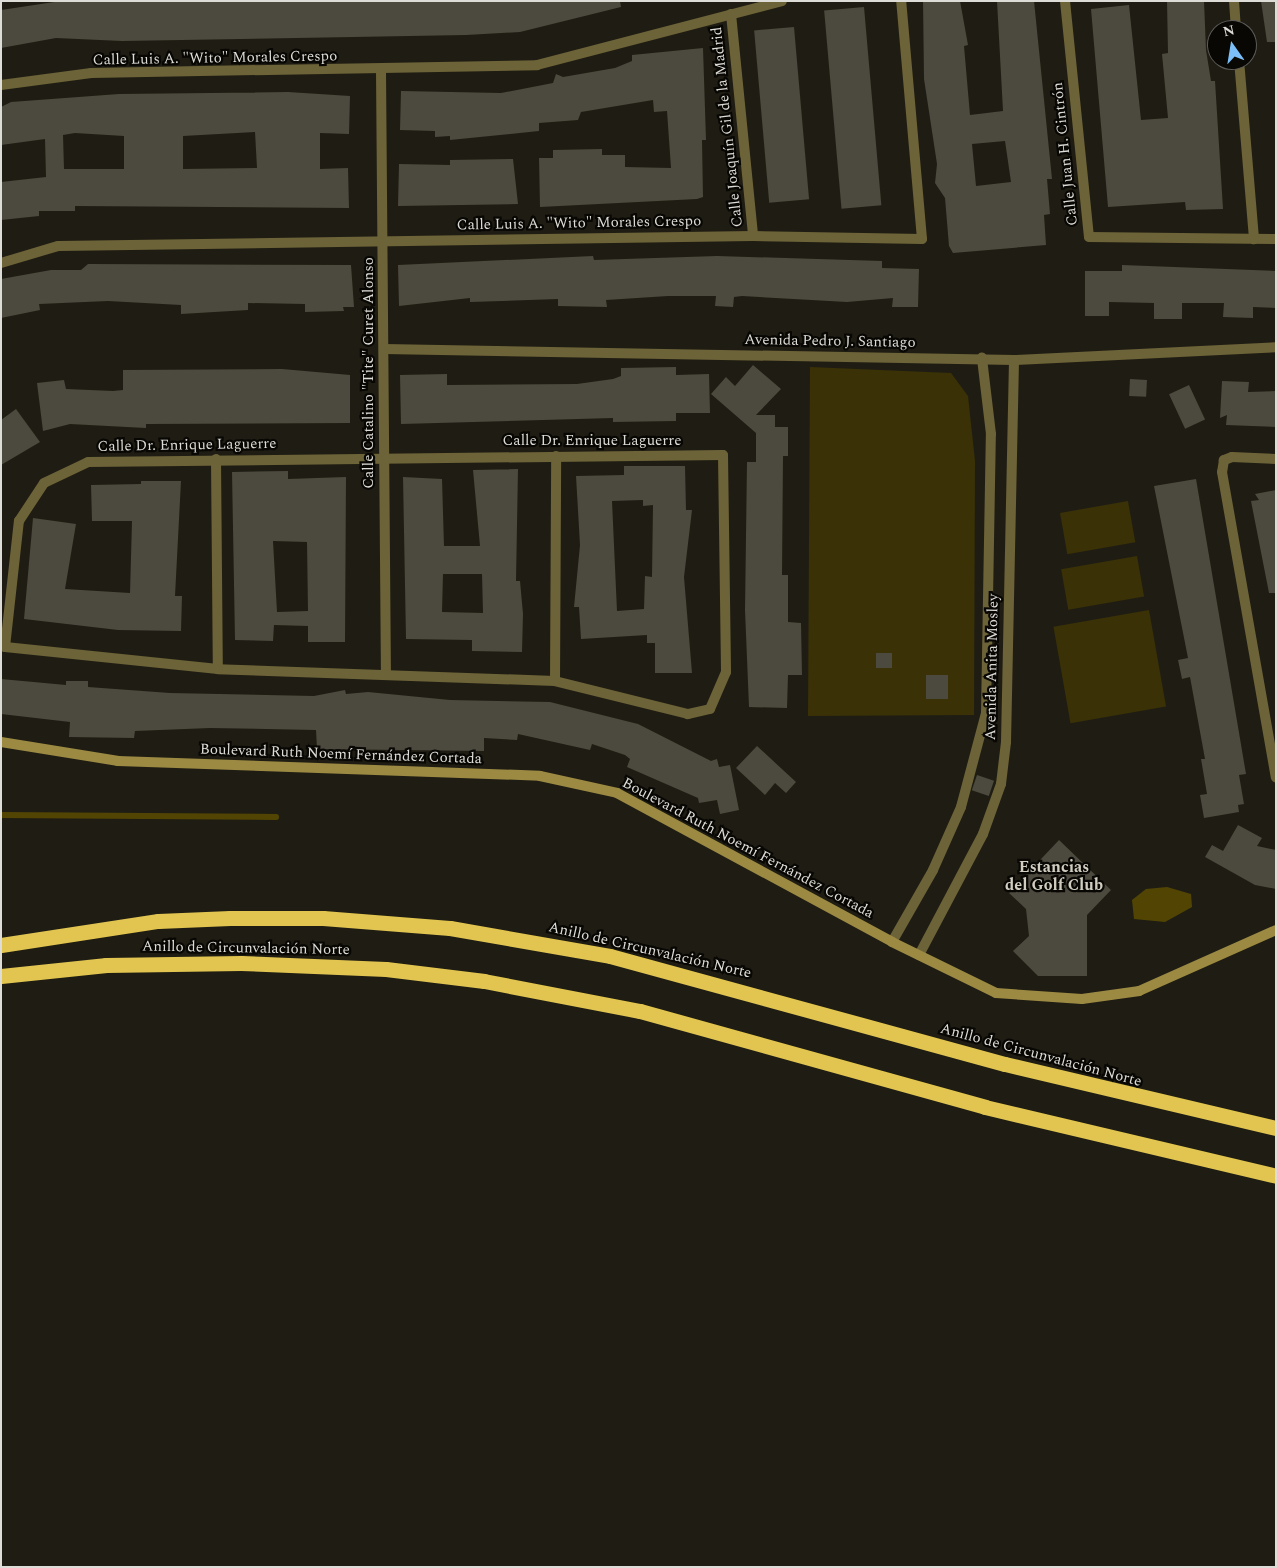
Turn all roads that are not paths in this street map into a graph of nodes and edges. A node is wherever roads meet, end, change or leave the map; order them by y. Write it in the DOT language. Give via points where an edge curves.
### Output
graph roads {
  1 [pos="782,1"];
  2 [pos="900,1"];
  3 [pos="1066,1"];
  4 [pos="1234,1"];
  5 [pos="731,14"];
  6 [pos="1235,20"];
  7 [pos="1240,70"];
  8 [pos="381,71"];
  9 [pos="1,85"];
  10 [pos="753,236"];
  11 [pos="1254,239"];
  12 [pos="1276,239"];
  13 [pos="383,240"];
  14 [pos="1,263"];
  15 [pos="1276,347"];
  16 [pos="384,349"];
  17 [pos="982,358"];
  18 [pos="1014,360"];
  19 [pos="556,456"];
  20 [pos="385,458"];
  21 [pos="216,459"];
  22 [pos="1276,459"];
  23 [pos="218,669"];
  24 [pos="386,675"];
  25 [pos="555,681"];
  26 [pos="1,742"];
  27 [pos="1276,777"];
  28 [pos="1276,930"];
  29 [pos="892,942"];
  30 [pos="1,945"];
  31 [pos="919,955"];
  32 [pos="1,976"];
  33 [pos="1276,1128"];
  34 [pos="1276,1176"];
  1 -- 5 [label="street, Calle Luis A. \"Wito\" Morales Crespo"];
  2 -- 10 [label="street, Calle Luis A. \"Wito\" Morales Crespo" via="922,239"];
  3 -- 11 [label="street, Calle Juan H. Cintrón" via="1088,237"];
  4 -- 6 [label="street"];
  5 -- 8 [label="street, Calle Luis A. \"Wito\" Morales Crespo" via="537,65"];
  5 -- 10 [label="street, Calle Joaquín Gil de la Madrid"];
  7 -- 11 [label="street"];
  8 -- 9 [label="street, Calle Luis A. \"Wito\" Morales Crespo" via="91,73"];
  8 -- 13 [label="street, Calle Catalino \"Tite\" Curet Alonso"];
  10 -- 13 [label="street, Calle Luis A. \"Wito\" Morales Crespo"];
  11 -- 12 [label="street, Calle Juan H. Cintrón"];
  13 -- 14 [label="street, Calle Luis A. \"Wito\" Morales Crespo" via="58,246"];
  13 -- 16 [label="street, Calle Catalino \"Tite\" Curet Alonso"];
  15 -- 18 [label="street, Avenida Pedro J. Santiago"];
  16 -- 17 [label="street, Avenida Pedro J. Santiago"];
  16 -- 20 [label="street, Calle Catalino \"Tite\" Curet Alonso"];
  17 -- 18 [label="street, Avenida Pedro J. Santiago"];
  17 -- 29 [label="street, Avenida Anita Mosley" via="991,434 986,713 961,807 933,870"];
  18 -- 31 [label="street, Avenida Anita Mosley" via="1006,742 1001,784 983,834"];
  19 -- 20 [label="street, Calle Dr. Enrique Laguerre"];
  19 -- 25 [label="street"];
  19 -- 25 [label="street, Calle Dr. Enrique Laguerre" via="723,455 726,672 710,709 688,714"];
  20 -- 21 [label="street, Calle Dr. Enrique Laguerre"];
  20 -- 24 [label="street, Calle Catalino \"Tite\" Curet Alonso"];
  21 -- 23 [label="street"];
  21 -- 23 [label="street, Calle Dr. Enrique Laguerre" via="88,462 44,483 19,522 5,647"];
  22 -- 27 [label="street" via="1232,457 1224,460 1222,472"];
  23 -- 24 [label="street, Calle Dr. Enrique Laguerre"];
  24 -- 25 [label="street, Calle Dr. Enrique Laguerre"];
  26 -- 29 [label="street, Boulevard Ruth Noemí Fernández Cortada" via="118,762 540,776 617,793"];
  28 -- 31 [label="street, Boulevard Ruth Noemí Fernández Cortada" via="1139,991 1082,1000 996,993"];
  29 -- 31 [label="street, Boulevard Ruth Noemí Fernández Cortada"];
  30 -- 33 [label="highway, Anillo de Circunvalación Norte" via="158,921 230,918 323,918 450,928 610,956 1092,1087"];
  32 -- 34 [label="highway, Anillo de Circunvalación Norte" via="106,965 241,963 386,969 494,982 640,1012 984,1107"];
}
